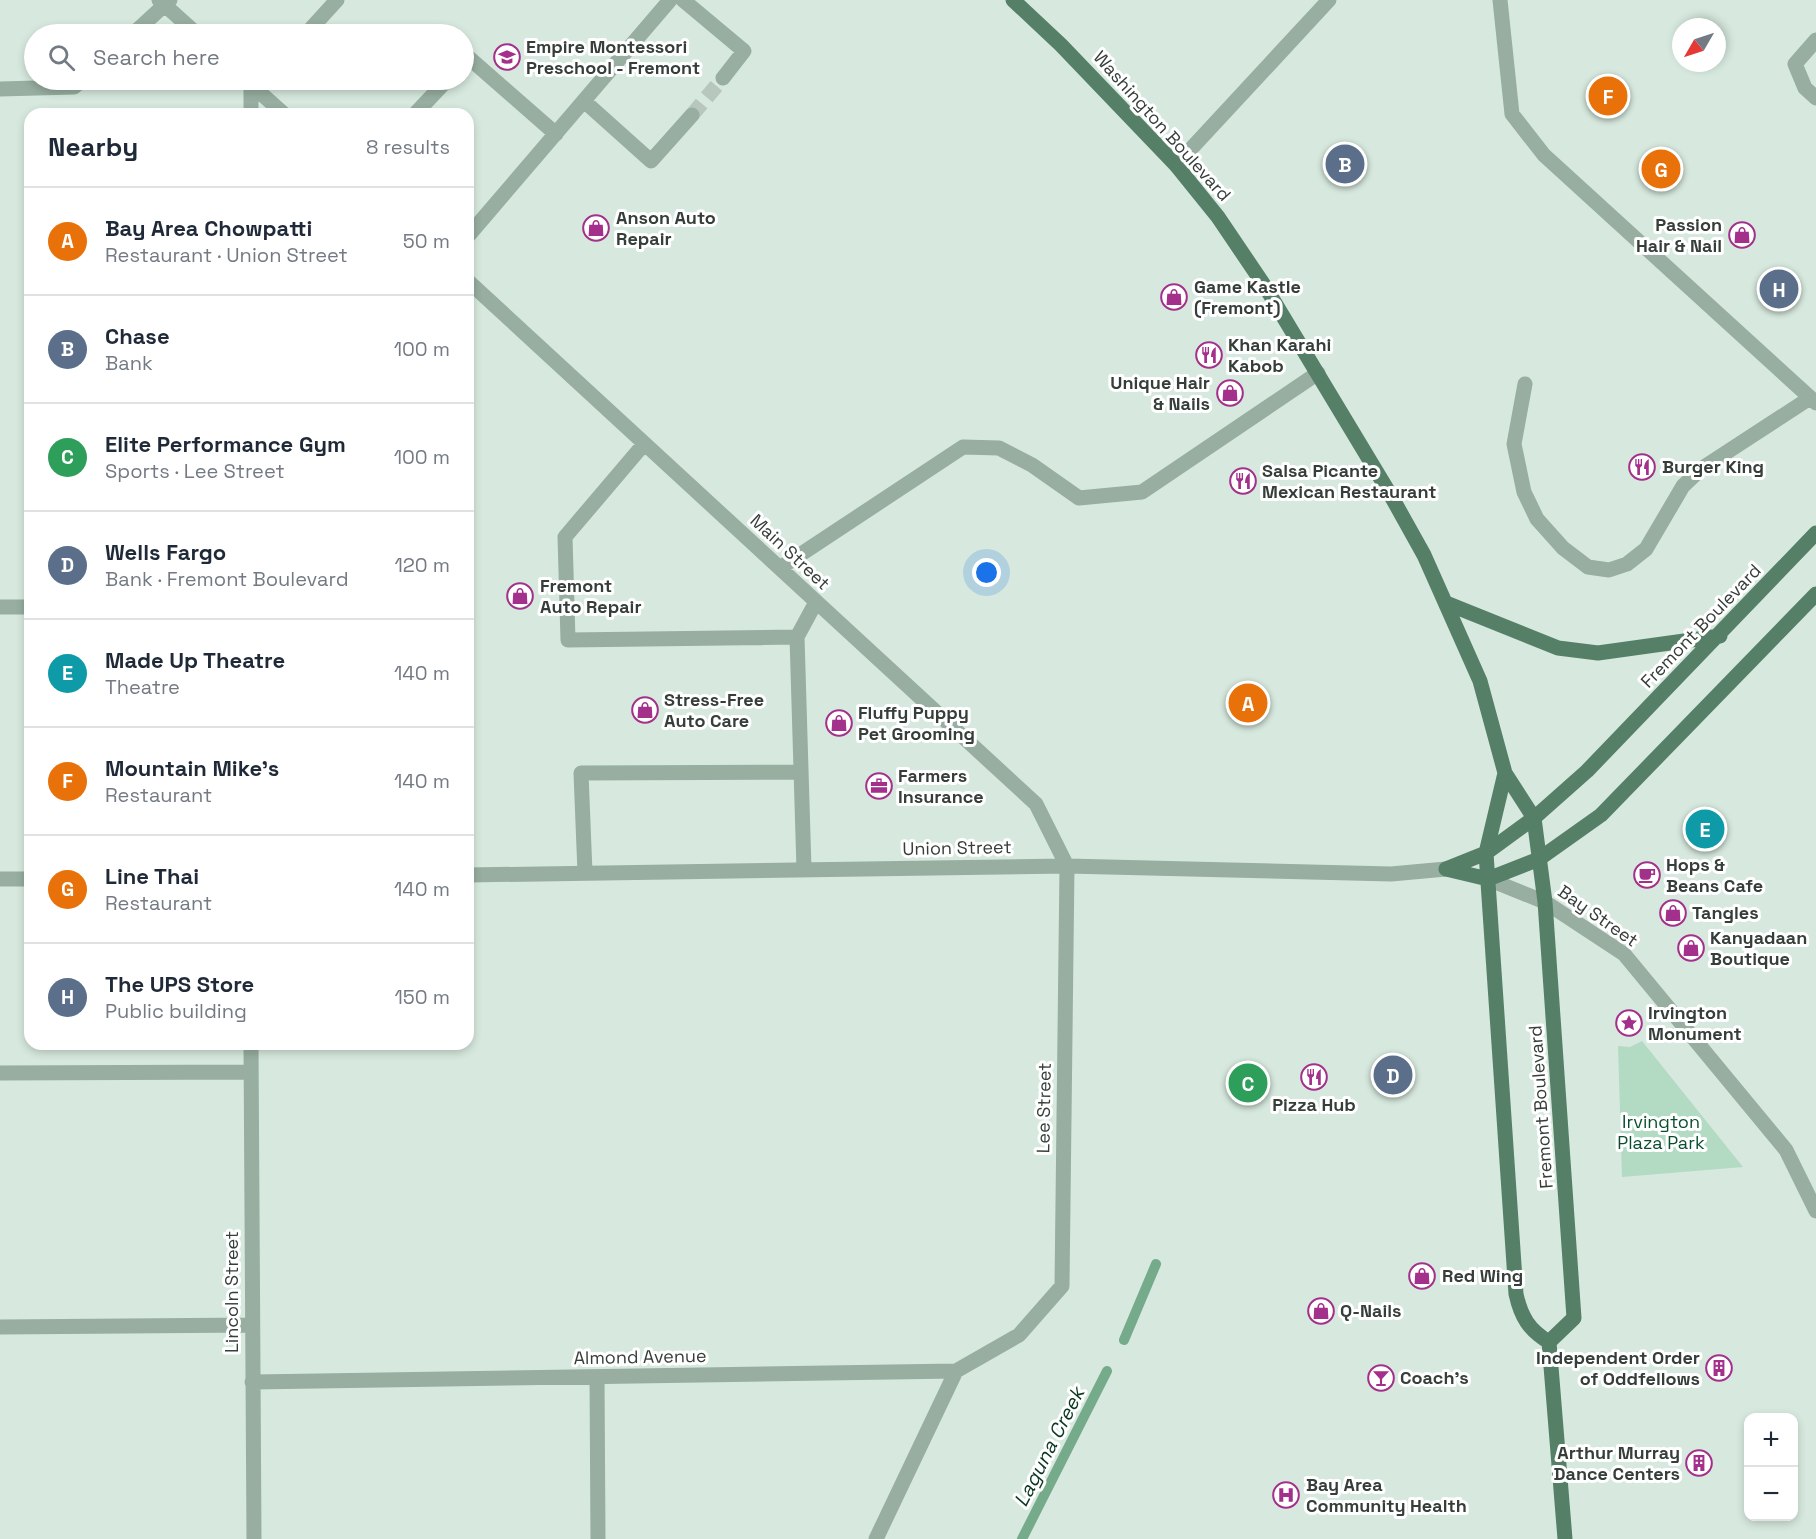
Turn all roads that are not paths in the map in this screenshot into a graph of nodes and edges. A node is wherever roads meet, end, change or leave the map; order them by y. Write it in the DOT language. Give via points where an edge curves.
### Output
graph roads {
  1 [pos="337,0"];
  2 [pos="670,0"];
  3 [pos="683,0"];
  4 [pos="1013,0"];
  5 [pos="1329,0"];
  6 [pos="1500,0"];
  7 [pos="165,2"];
  8 [pos="142,24"];
  9 [pos="187,24"];
  10 [pos="315,24"];
  11 [pos="1816,40"];
  12 [pos="474,62"];
  13 [pos="723,78"];
  14 [pos="0,88"];
  15 [pos="24,88"];
  16 [pos="254,90"];
  17 [pos="262,90"];
  18 [pos="438,90"];
  19 [pos="1816,98"];
  20 [pos="584,101"];
  21 [pos="252,108"];
  22 [pos="278,108"];
  23 [pos="421,108"];
  24 [pos="692,115"];
  25 [pos="556,134"];
  26 [pos="1176,165"];
  27 [pos="474,229"];
  28 [pos="474,287"];
  29 [pos="1318,373"];
  30 [pos="1525,384"];
  31 [pos="1813,401"];
  32 [pos="644,444"];
  33 [pos="1816,533"];
  34 [pos="780,568"];
  35 [pos="1816,594"];
  36 [pos="816,602"];
  37 [pos="1446,603"];
  38 [pos="0,607"];
  39 [pos="24,607"];
  40 [pos="1720,636"];
  41 [pos="797,637"];
  42 [pos="800,772"];
  43 [pos="1505,773"];
  44 [pos="1534,818"];
  45 [pos="1486,853"];
  46 [pos="1539,859"];
  47 [pos="1067,866"];
  48 [pos="804,869"];
  49 [pos="1446,869"];
  50 [pos="585,873"];
  51 [pos="474,875"];
  52 [pos="0,879"];
  53 [pos="24,879"];
  54 [pos="1488,879"];
  55 [pos="1545,902"];
  56 [pos="251,1050"];
  57 [pos="251,1072"];
  58 [pos="0,1073"];
  59 [pos="1816,1211"];
  60 [pos="252,1325"];
  61 [pos="0,1328"];
  62 [pos="1019,1335"];
  63 [pos="1549,1342"];
  64 [pos="956,1371"];
  65 [pos="597,1377"];
  66 [pos="252,1383"];
  67 [pos="254,1539"];
  68 [pos="598,1539"];
  69 [pos="876,1539"];
  70 [pos="1565,1539"];
  1 -- 10 [label="street"];
  2 -- 20 [label="street"];
  3 -- 13 [label="street" via="744,51"];
  4 -- 26 [label="main road, Washington Boulevard"];
  5 -- 26 [label="street"];
  6 -- 31 [label="street" via="1512,114 1544,155"];
  7 -- 8 [label="street"];
  7 -- 9 [label="street"];
  11 -- 19 [label="street" via="1795,64 1805,88"];
  12 -- 25 [label="street"];
  14 -- 15 [label="street"];
  16 -- 21 [label="street"];
  17 -- 22 [label="street"];
  18 -- 23 [label="street"];
  20 -- 24 [label="street" via="651,161"];
  20 -- 25 [label="street"];
  25 -- 27 [label="street"];
  26 -- 29 [label="main road, Washington Boulevard" via="1218,217"];
  28 -- 32 [label="street, Main Street"];
  29 -- 34 [label="street" via="1142,492 1079,498 1032,465 999,448 963,447"];
  29 -- 37 [label="main road, Washington Boulevard" via="1396,504"];
  30 -- 31 [label="street" via="1514,444 1524,492 1537,519 1563,548 1588,567 1609,570 1627,564 1646,549 1683,486 1701,469"];
  32 -- 34 [label="street, Main Street"];
  32 -- 41 [label="street" via="565,537 568,640"];
  33 -- 40 [label="main road, Fremont Boulevard"];
  34 -- 36 [label="street, Main Street"];
  35 -- 46 [label="main road" via="1601,815"];
  36 -- 41 [label="street"];
  36 -- 47 [label="street, Main Street" via="1036,804"];
  37 -- 40 [label="main road" via="1558,648 1598,653"];
  37 -- 43 [label="main road, Washington Boulevard" via="1480,681"];
  38 -- 39 [label="street"];
  40 -- 44 [label="main road, Fremont Boulevard" via="1587,771"];
  41 -- 42 [label="street"];
  42 -- 48 [label="street"];
  42 -- 50 [label="street" via="581,773"];
  43 -- 44 [label="main road, Fremont Boulevard"];
  43 -- 45 [label="main road, Fremont Boulevard"];
  44 -- 45 [label="main road, Fremont Boulevard"];
  44 -- 46 [label="main road, Fremont Boulevard"];
  45 -- 49 [label="main road, Fremont Boulevard"];
  45 -- 54 [label="main road, Fremont Boulevard"];
  46 -- 54 [label="main road"];
  46 -- 55 [label="main road, Fremont Boulevard"];
  47 -- 48 [label="street, Union Street"];
  47 -- 49 [label="street, Union Street" via="1390,874"];
  47 -- 62 [label="street, Lee Street" via="1062,1286"];
  48 -- 50 [label="street, Union Street"];
  49 -- 54 [label="main road"];
  50 -- 51 [label="street, Union Street"];
  52 -- 53 [label="street"];
  54 -- 55 [label="street, Bay Street"];
  54 -- 63 [label="main road, Fremont Boulevard" via="1516,1294 1521,1315 1534,1333"];
  55 -- 59 [label="street, Bay Street" via="1624,954 1786,1150"];
  55 -- 63 [label="main road, Fremont Boulevard" via="1574,1318"];
  56 -- 57 [label="street, Lincoln Street"];
  57 -- 58 [label="street"];
  57 -- 60 [label="street, Lincoln Street"];
  60 -- 61 [label="street"];
  60 -- 66 [label="street, Lincoln Street"];
  62 -- 64 [label="street, Almond Avenue"];
  63 -- 70 [label="main road"];
  64 -- 65 [label="street, Almond Avenue"];
  64 -- 69 [label="street"];
  65 -- 66 [label="street, Almond Avenue"];
  65 -- 68 [label="street"];
  66 -- 67 [label="street, Lincoln Street"];
}
